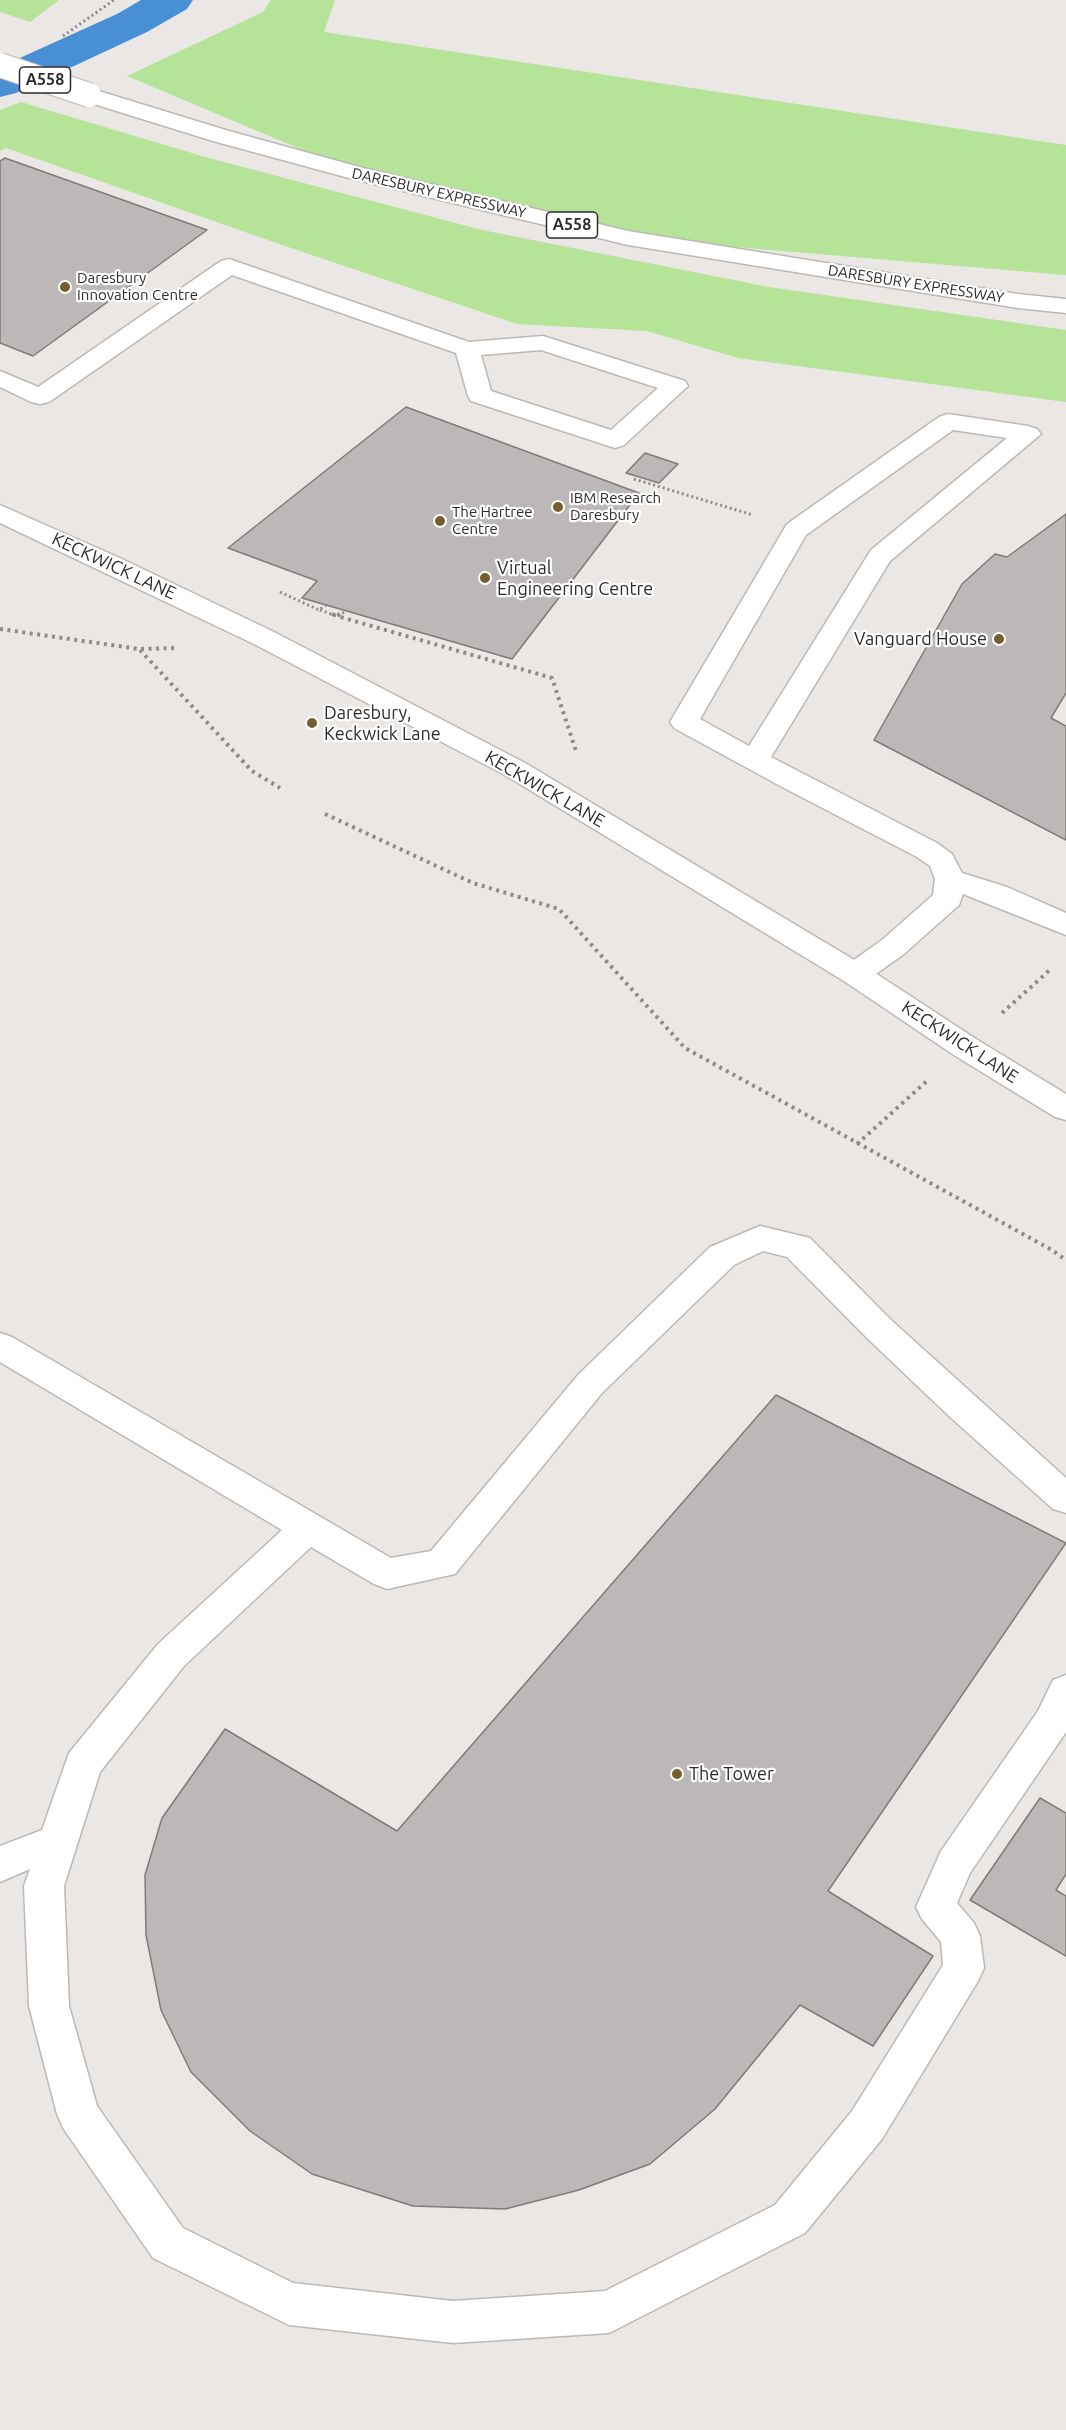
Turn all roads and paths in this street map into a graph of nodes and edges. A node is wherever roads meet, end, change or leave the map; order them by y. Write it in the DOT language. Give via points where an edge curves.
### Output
graph roads {
  1 [pos="0,64"];
  2 [pos="1066,306"];
  3 [pos="467,349"];
  4 [pos="0,378"];
  5 [pos="673,492"];
  6 [pos="740,510"];
  7 [pos="0,513"];
  8 [pos="319,610"];
  9 [pos="346,610"];
  10 [pos="337,616"];
  11 [pos="0,629"];
  12 [pos="185,648"];
  13 [pos="139,649"];
  14 [pos="578,754"];
  15 [pos="755,760"];
  16 [pos="280,788"];
  17 [pos="326,814"];
  18 [pos="950,879"];
  19 [pos="1066,925"];
  20 [pos="1058,963"];
  21 [pos="855,974"];
  22 [pos="1001,1014"];
  23 [pos="927,1081"];
  24 [pos="1066,1109"];
  25 [pos="857,1144"];
  26 [pos="1066,1260"];
  27 [pos="0,1346"];
  28 [pos="1066,1498"];
  29 [pos="308,1527"];
  30 [pos="1066,1691"];
  31 [pos="58,1843"];
  32 [pos="0,1865"];
  1 -- 2 [label="main road, DARESBURY EXPRESSWAY / A558, bridge" via="221,136 357,174 628,238"];
  3 -- 3 [label="main road" via="543,343 676,386 615,440 480,396"];
  3 -- 4 [label="main road" via="229,266 40,397"];
  5 -- 6 [label="path"];
  7 -- 21 [label="main road, KECKWICK LANE" via="124,570 515,769"];
  8 -- 10 [label="path"];
  9 -- 10 [label="path"];
  10 -- 14 [label="path" via="552,678"];
  11 -- 13 [label="path"];
  12 -- 13 [label="path"];
  13 -- 16 [label="path" via="252,771"];
  15 -- 15 [label="main road" via="684,722 796,530 948,422 1028,434 880,555"];
  15 -- 18 [label="main road" via="927,850 942,861"];
  17 -- 25 [label="path" via="473,883 559,909 685,1048"];
  18 -- 19 [label="main road" via="996,894"];
  18 -- 21 [label="main road" via="948,898"];
  20 -- 22 [label="path"];
  21 -- 24 [label="main road, KECKWICK LANE"];
  23 -- 25 [label="path"];
  25 -- 26 [label="path"];
  27 -- 29 [label="main road"];
  28 -- 29 [label="main road" via="920,1368 798,1247 760,1238 722,1256 590,1384 442,1564 387,1574"];
  29 -- 31 [label="main road" via="171,1655 83,1765"];
  30 -- 31 [label="main road" via="1053,1720 955,1863 936,1907 960,1936 964,1968 867,2126 790,2219 609,2312 453,2322 289,2304 168,2243 78,2114 49,2006 44,1886"];
  31 -- 32 [label="main road" via="23,1853"];
}
